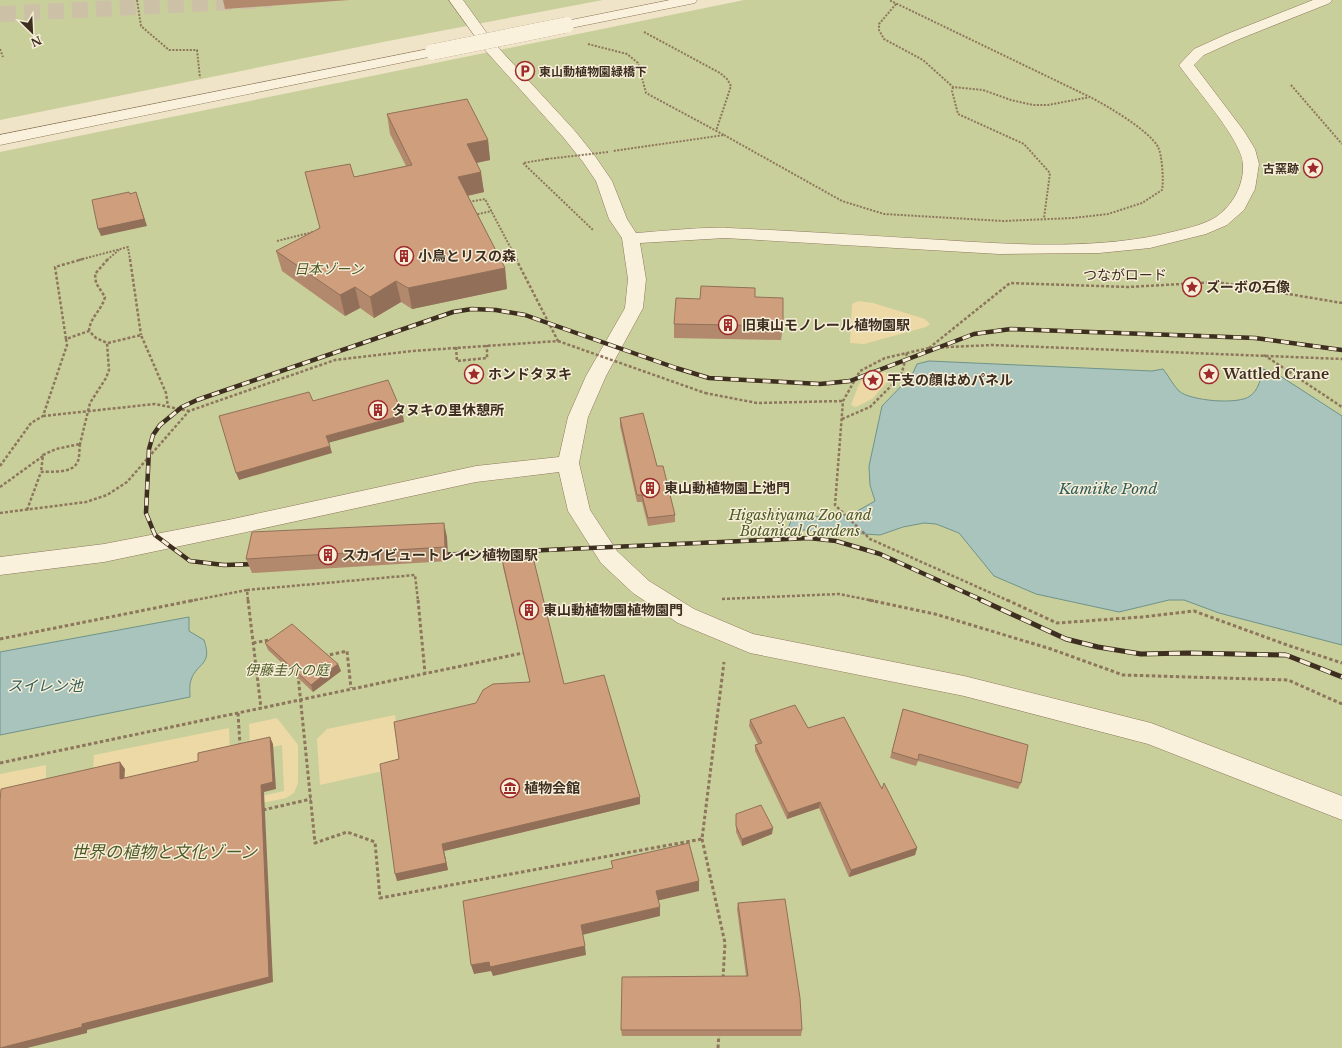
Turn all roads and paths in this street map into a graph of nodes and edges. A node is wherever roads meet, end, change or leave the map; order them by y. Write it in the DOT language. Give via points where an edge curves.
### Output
graph roads {
  1 [pos="137,0"];
  2 [pos="456,0"];
  3 [pos="690,0"];
  4 [pos="889,0"];
  5 [pos="1325,0"];
  6 [pos="896,4"];
  7 [pos="643,32"];
  8 [pos="581,43"];
  9 [pos="0,49"];
  10 [pos="3,57"];
  11 [pos="200,78"];
  12 [pos="1291,85"];
  13 [pos="953,87"];
  14 [pos="1090,97"];
  15 [pos="716,131"];
  16 [pos="724,136"];
  17 [pos="0,140"];
  18 [pos="1342,144"];
  19 [pos="462,203"];
  20 [pos="492,211"];
  21 [pos="468,216"];
  22 [pos="1044,218"];
  23 [pos="315,232"];
  24 [pos="595,232"];
  25 [pos="631,238"];
  26 [pos="277,241"];
  27 [pos="120,249"];
  28 [pos="1342,303"];
  29 [pos="89,331"];
  30 [pos="142,335"];
  31 [pos="66,339"];
  32 [pos="558,341"];
  33 [pos="107,343"];
  34 [pos="486,345"];
  35 [pos="456,347"];
  36 [pos="929,348"];
  37 [pos="907,353"];
  38 [pos="1264,355"];
  39 [pos="1342,358"];
  40 [pos="843,401"];
  41 [pos="168,407"];
  42 [pos="1342,407"];
  43 [pos="189,411"];
  44 [pos="88,412"];
  45 [pos="43,416"];
  46 [pos="842,419"];
  47 [pos="80,444"];
  48 [pos="43,455"];
  49 [pos="568,462"];
  50 [pos="0,466"];
  51 [pos="40,472"];
  52 [pos="0,487"];
  53 [pos="27,510"];
  54 [pos="0,514"];
  55 [pos="0,566"];
  56 [pos="247,590"];
  57 [pos="722,599"];
  58 [pos="727,634"];
  59 [pos="280,637"];
  60 [pos="0,639"];
  61 [pos="253,643"];
  62 [pos="523,653"];
  63 [pos="318,657"];
  64 [pos="290,663"];
  65 [pos="1342,663"];
  66 [pos="256,670"];
  67 [pos="297,670"];
  68 [pos="425,673"];
  69 [pos="351,688"];
  70 [pos="301,699"];
  71 [pos="1342,704"];
  72 [pos="261,708"];
  73 [pos="238,712"];
  74 [pos="240,752"];
  75 [pos="0,763"];
  76 [pos="311,799"];
  77 [pos="1342,808"];
  78 [pos="261,810"];
  79 [pos="702,839"];
  80 [pos="723,981"];
  81 [pos="720,1026"];
  82 [pos="718,1048"];
  1 -- 11 [label="path" via="141,26 169,50 197,50"];
  2 -- 25 [label="street" via="490,46 589,159 604,182 618,219"];
  3 -- 17 [label="street, bridge"];
  4 -- 6 [label="path"];
  5 -- 25 [label="street" via="1199,52 1186,65 1236,131 1251,164 1247,189 1238,206 1221,221 1200,230 1150,243 1099,248 928,246 725,233"];
  6 -- 13 [label="path" via="879,24 884,39 923,60"];
  6 -- 14 [label="path"];
  7 -- 15 [label="path" via="727,79 731,86"];
  8 -- 15 [label="path" via="627,54 638,62 646,93"];
  9 -- 10 [label="path"];
  12 -- 18 [label="path"];
  13 -- 14 [label="path" via="983,90 1033,106"];
  13 -- 22 [label="path" via="958,114 1024,144 1050,173"];
  14 -- 22 [label="path" via="1119,113 1158,147 1164,182 1162,190 1142,203 1108,214"];
  15 -- 16 [label="path"];
  16 -- 22 [label="path" via="842,201 884,214 1003,220"];
  16 -- 24 [label="path, bridge" via="522,163"];
  19 -- 20 [label="path" via="485,199"];
  20 -- 21 [label="path"];
  20 -- 32 [label="path"];
  23 -- 26 [label="path"];
  25 -- 49 [label="street" via="637,279 634,308 596,376 578,417"];
  27 -- 29 [label="path" via="94,277 105,300 90,320"];
  27 -- 30 [label="path" via="128,247"];
  27 -- 31 [label="path" via="55,267"];
  28 -- 36 [label="path, つながロード" via="1217,282 1128,287 1010,283"];
  29 -- 31 [label="path"];
  29 -- 33 [label="path"];
  30 -- 33 [label="path"];
  30 -- 41 [label="path" via="166,393"];
  31 -- 45 [label="path" via="67,345"];
  32 -- 34 [label="path"];
  32 -- 40 [label="path, bridge" via="705,393 757,403"];
  33 -- 44 [label="path" via="109,370 90,402"];
  34 -- 35 [label="path"];
  34 -- 35 [label="path" via="487,358 469,360 457,360"];
  35 -- 43 [label="path" via="335,360"];
  36 -- 37 [label="path"];
  36 -- 38 [label="path" via="992,345"];
  37 -- 40 [label="path" via="885,358 860,371"];
  37 -- 46 [label="path" via="901,376 870,407"];
  38 -- 39 [label="path"];
  38 -- 42 [label="path"];
  40 -- 46 [label="path"];
  41 -- 43 [label="path"];
  41 -- 44 [label="path" via="155,404"];
  43 -- 53 [label="path" via="127,482 107,495 86,502"];
  44 -- 45 [label="path"];
  44 -- 47 [label="path"];
  45 -- 50 [label="path" via="31,423"];
  46 -- 65 [label="path" via="835,505 870,539 1056,623 1105,621 1194,610"];
  47 -- 48 [label="path" via="56,449"];
  47 -- 51 [label="path" via="77,464 72,468"];
  48 -- 51 [label="path"];
  48 -- 52 [label="path"];
  49 -- 55 [label="street" via="476,474 104,553"];
  49 -- 58 [label="street" via="579,511 609,556 641,587 686,616"];
  51 -- 53 [label="path"];
  53 -- 54 [label="path"];
  56 -- 60 [label="path"];
  56 -- 61 [label="path"];
  56 -- 68 [label="path" via="415,575"];
  57 -- 71 [label="path" via="839,594 935,614 1123,675 1288,680"];
  58 -- 77 [label="street" via="750,643 964,686 1151,734"];
  58 -- 79 [label="path"];
  59 -- 61 [label="path"];
  61 -- 66 [label="path"];
  62 -- 68 [label="path"];
  63 -- 69 [label="path" via="347,651"];
  64 -- 66 [label="path"];
  66 -- 72 [label="path"];
  67 -- 70 [label="path"];
  68 -- 69 [label="path"];
  69 -- 70 [label="path"];
  70 -- 72 [label="path"];
  70 -- 76 [label="path"];
  72 -- 73 [label="path"];
  73 -- 74 [label="path"];
  73 -- 75 [label="path"];
  76 -- 78 [label="path"];
  76 -- 79 [label="path" via="315,843 347,832 375,842 380,898"];
  79 -- 80 [label="path" via="725,943"];
  81 -- 82 [label="path"];
}
